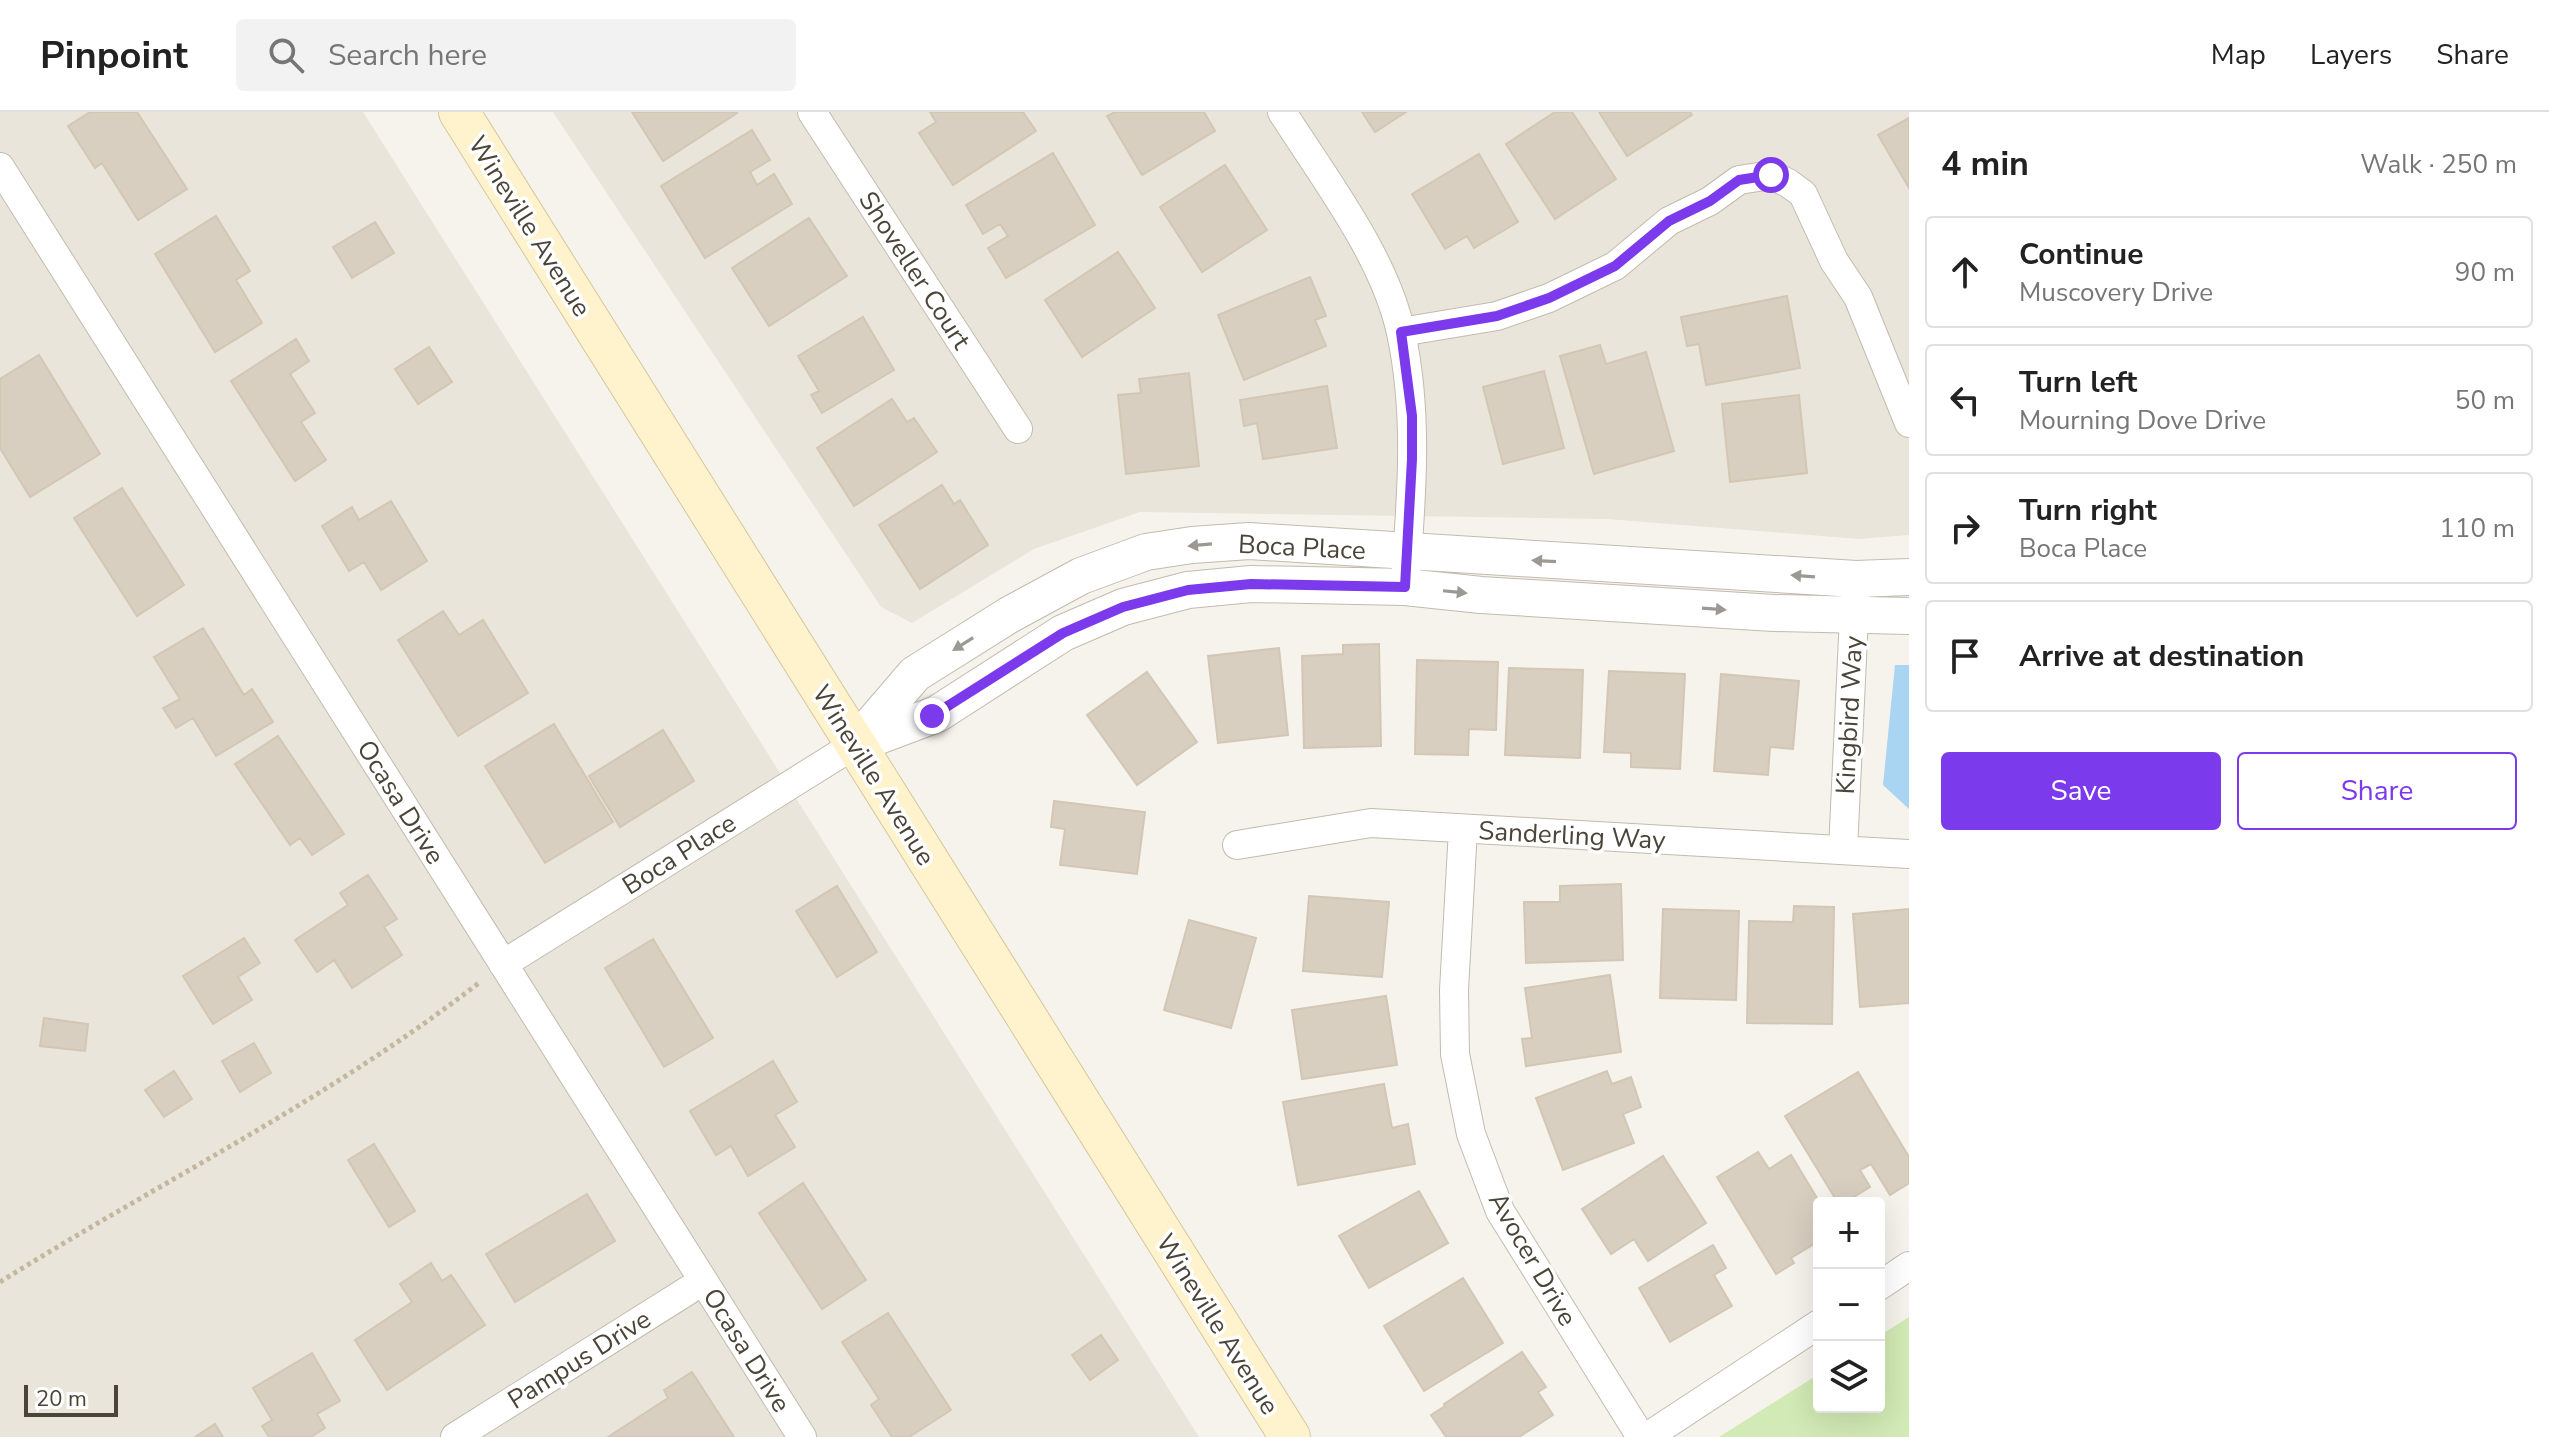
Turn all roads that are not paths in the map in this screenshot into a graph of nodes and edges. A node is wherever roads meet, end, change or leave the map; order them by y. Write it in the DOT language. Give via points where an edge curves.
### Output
graph roads {
  1 [pos="459,112"];
  2 [pos="812,112"];
  3 [pos="1282,112"];
  4 [pos="0,167"];
  5 [pos="1401,332"];
  6 [pos="1909,423"];
  7 [pos="1018,429"];
  8 [pos="1406,570"];
  9 [pos="1909,577"];
  10 [pos="1856,579"];
  11 [pos="1854,616"];
  12 [pos="1909,616"];
  13 [pos="854,745"];
  14 [pos="1463,829"];
  15 [pos="1237,845"];
  16 [pos="1843,850"];
  17 [pos="1909,854"];
  18 [pos="503,964"];
  19 [pos="1909,1266"];
  20 [pos="703,1281"];
  21 [pos="1885,1282"];
  22 [pos="1813,1328"];
  23 [pos="455,1437"];
  24 [pos="802,1437"];
  25 [pos="1290,1437"];
  26 [pos="1644,1437"];
  1 -- 13 [label="main road, Wineville Avenue"];
  2 -- 7 [label="street, Shoveller Court"];
  3 -- 5 [label="street" via="1367,247"];
  4 -- 18 [label="street, Ocasa Drive"];
  5 -- 6 [label="street" via="1497,316 1549,298 1615,266 1669,221 1739,180 1771,175 1803,194 1834,261 1858,297"];
  5 -- 8 [label="street" via="1412,416"];
  10 -- 8 [label="street, Boca Place, one-way"];
  8 -- 11 [label="street, Boca Place, one-way" via="1481,595"];
  8 -- 13 [label="street, Boca Place" via="1188,590 1123,607 1063,633 937,714"];
  9 -- 10 [label="street, Boca Place"];
  10 -- 11 [label="street, Kingbird Way"];
  11 -- 12 [label="street, Boca Place"];
  11 -- 16 [label="street, Kingbird Way"];
  13 -- 18 [label="street, Boca Place"];
  13 -- 25 [label="main road, Wineville Avenue"];
  14 -- 15 [label="street, Sanderling Way" via="1371,823"];
  14 -- 16 [label="street, Sanderling Way"];
  14 -- 26 [label="street, Avocer Drive" via="1455,1054 1471,1134 1500,1211"];
  16 -- 17 [label="street, Sanderling Way"];
  18 -- 20 [label="street, Ocasa Drive"];
  19 -- 21 [label="street"];
  20 -- 23 [label="street, Pampus Drive"];
  20 -- 24 [label="street, Ocasa Drive"];
  22 -- 26 [label="street"];
}
